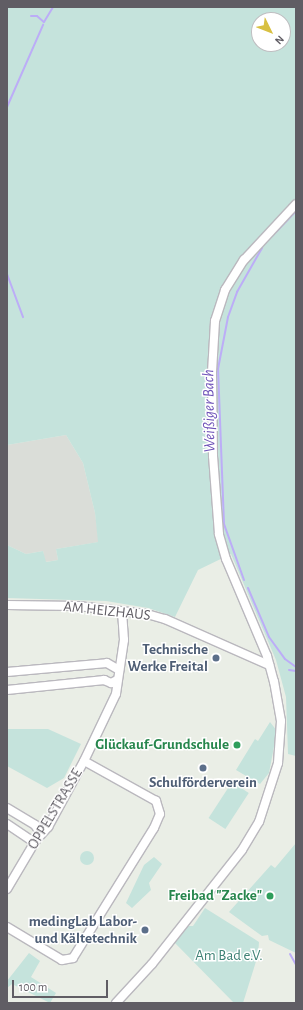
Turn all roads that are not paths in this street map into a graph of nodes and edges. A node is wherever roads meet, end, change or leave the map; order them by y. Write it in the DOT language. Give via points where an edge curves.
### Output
graph roads {
  1 [pos="296,204"];
  2 [pos="7,605"];
  3 [pos="122,612"];
  4 [pos="269,664"];
  5 [pos="119,670"];
  6 [pos="7,672"];
  7 [pos="117,680"];
  8 [pos="7,690"];
  9 [pos="84,760"];
  10 [pos="7,808"];
  11 [pos="7,824"];
  12 [pos="38,837"];
  13 [pos="7,889"];
  14 [pos="7,927"];
  15 [pos="116,1003"];
  1 -- 4 [label="street" via="244,260 225,290 215,321 212,372 213,456 219,534"];
  2 -- 3 [label="street, AM HEIZHAUS" via="78,606"];
  3 -- 4 [label="street, AM HEIZHAUS" via="159,617"];
  3 -- 5 [label="street, OPPELSTRASSE" via="124,640"];
  4 -- 15 [label="street" via="278,701 281,731 278,763 260,822 232,864 152,964"];
  5 -- 6 [label="street" via="107,663"];
  5 -- 7 [label="street, OPPELSTRASSE"];
  7 -- 8 [label="street" via="111,683 104,680"];
  7 -- 9 [label="street, OPPELSTRASSE" via="116,694"];
  9 -- 12 [label="street, OPPELSTRASSE" via="48,827"];
  9 -- 14 [label="street" via="156,801 160,814 154,828 73,958 62,960"];
  10 -- 12 [label="street" via="35,826"];
  11 -- 12 [label="street" via="32,841"];
  12 -- 13 [label="street, OPPELSTRASSE"];
}
